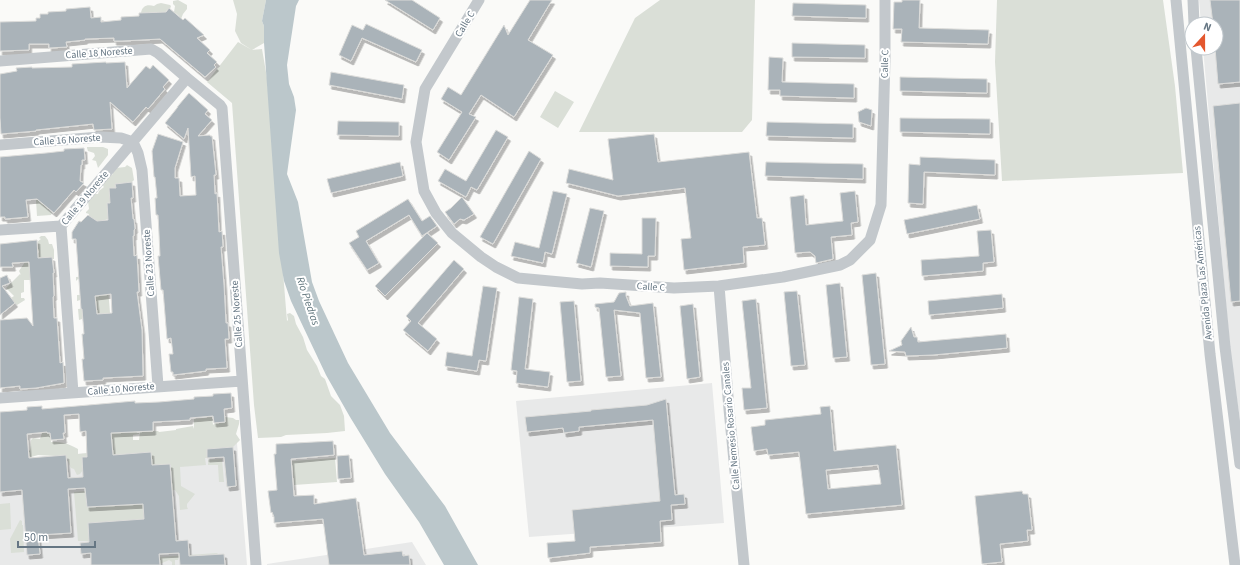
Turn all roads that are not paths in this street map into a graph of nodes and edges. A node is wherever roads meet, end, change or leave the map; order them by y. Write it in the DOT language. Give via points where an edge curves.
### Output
graph roads {
  1 [pos="479,0"];
  2 [pos="885,0"];
  3 [pos="1176,0"];
  4 [pos="1193,0"];
  5 [pos="1194,16"];
  6 [pos="1197,56"];
  7 [pos="0,61"];
  8 [pos="187,78"];
  9 [pos="133,142"];
  10 [pos="0,145"];
  11 [pos="61,226"];
  12 [pos="0,230"];
  13 [pos="720,286"];
  14 [pos="242,381"];
  15 [pos="158,386"];
  16 [pos="73,393"];
  17 [pos="0,398"];
  18 [pos="1240,464"];
  19 [pos="256,565"];
  20 [pos="744,565"];
  21 [pos="1235,565"];
  1 -- 13 [label="street, Calle C" via="425,89 416,142 424,190 436,213 452,233 481,257 518,278 674,288"];
  2 -- 13 [label="street, Calle C" via="880,205 870,240 850,260 840,265"];
  3 -- 21 [label="street, Avenida Plaza Las Américas" via="1210,354"];
  4 -- 5 [label="street"];
  6 -- 18 [label="street, Avenida Plaza Las Américas" via="1225,347"];
  7 -- 8 [label="street, Calle 18 Noreste" via="152,49"];
  8 -- 9 [label="street, Calle 19 Noreste"];
  8 -- 14 [label="street, Calle 25 Noreste" via="222,108"];
  9 -- 10 [label="street, Calle 16 Noreste" via="121,138 100,137"];
  9 -- 11 [label="street, Calle 19 Noreste"];
  9 -- 15 [label="street, Calle 23 Noreste" via="142,170"];
  11 -- 12 [label="street"];
  11 -- 16 [label="street, Calle 19 Noreste"];
  13 -- 20 [label="street, Calle Nemesio Rosario Canales"];
  14 -- 15 [label="street, Calle 10 Noreste"];
  14 -- 19 [label="street, Calle 25 Noreste"];
  15 -- 16 [label="street, Calle 10 Noreste"];
  16 -- 17 [label="street, Calle 10 Noreste"];
}
